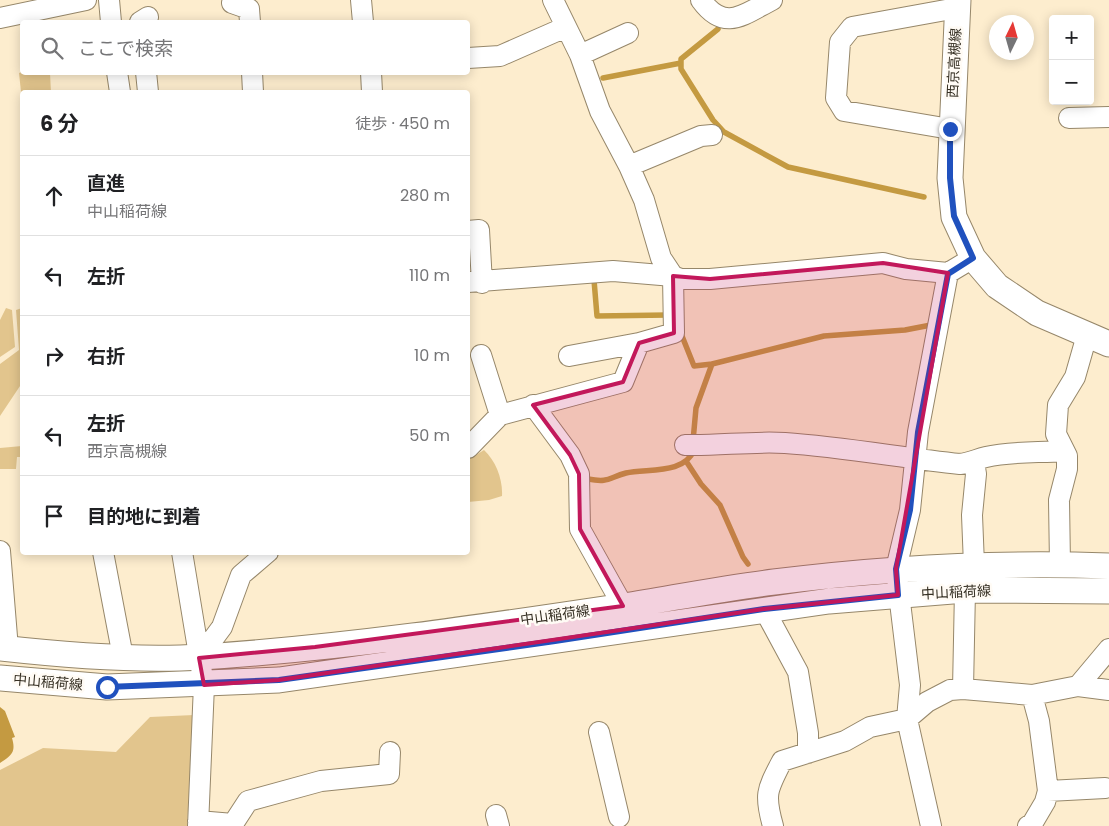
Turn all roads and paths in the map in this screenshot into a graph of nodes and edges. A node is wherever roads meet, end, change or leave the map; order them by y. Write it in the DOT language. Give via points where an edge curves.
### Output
graph roads {
  1 [pos="86,0"];
  2 [pos="109,0"];
  3 [pos="362,0"];
  4 [pos="553,0"];
  5 [pos="701,0"];
  6 [pos="772,0"];
  7 [pos="232,4"];
  8 [pos="957,4"];
  9 [pos="0,18"];
  10 [pos="111,20"];
  11 [pos="250,20"];
  12 [pos="363,20"];
  13 [pos="566,27"];
  14 [pos="628,33"];
  15 [pos="580,55"];
  16 [pos="470,58"];
  17 [pos="117,75"];
  18 [pos="146,75"];
  19 [pos="252,75"];
  20 [pos="371,75"];
  21 [pos="120,90"];
  22 [pos="148,90"];
  23 [pos="253,90"];
  24 [pos="372,90"];
  25 [pos="1109,117"];
  26 [pos="1069,118"];
  27 [pos="950,129"];
  28 [pos="712,135"];
  29 [pos="629,166"];
  30 [pos="470,231"];
  31 [pos="973,258"];
  32 [pos="948,274"];
  33 [pos="672,276"];
  34 [pos="475,283"];
  35 [pos="1098,340"];
  36 [pos="639,343"];
  37 [pos="481,356"];
  38 [pos="569,356"];
  39 [pos="533,406"];
  40 [pos="500,415"];
  41 [pos="686,445"];
  42 [pos="470,446"];
  43 [pos="1064,451"];
  44 [pos="916,458"];
  45 [pos="974,462"];
  46 [pos="0,551"];
  47 [pos="104,555"];
  48 [pos="182,555"];
  49 [pos="265,555"];
  50 [pos="1060,564"];
  51 [pos="974,565"];
  52 [pos="1109,566"];
  53 [pos="896,569"];
  54 [pos="965,590"];
  55 [pos="1109,591"];
  56 [pos="898,595"];
  57 [pos="623,606"];
  58 [pos="764,609"];
  59 [pos="1109,648"];
  60 [pos="4,649"];
  61 [pos="123,657"];
  62 [pos="199,658"];
  63 [pos="0,678"];
  64 [pos="204,685"];
  65 [pos="1078,686"];
  66 [pos="963,689"];
  67 [pos="1109,690"];
  68 [pos="1032,696"];
  69 [pos="907,719"];
  70 [pos="599,732"];
  71 [pos="390,752"];
  72 [pos="808,753"];
  73 [pos="1105,788"];
  74 [pos="1048,790"];
  75 [pos="619,817"];
  76 [pos="198,823"];
  77 [pos="234,825"];
  78 [pos="773,826"];
  79 [pos="931,826"];
  80 [pos="1028,826"];
  1 -- 9 [label="street"];
  2 -- 10 [label="street"];
  3 -- 12 [label="street"];
  4 -- 13 [label="street"];
  5 -- 6 [label="street" via="718,17 734,19"];
  7 -- 11 [label="street" via="249,9"];
  8 -- 27 [label="main road, 西京高槻線"];
  8 -- 27 [label="street" via="852,27 840,42 836,98 844,111"];
  13 -- 15 [label="street"];
  13 -- 16 [label="street" via="500,56"];
  14 -- 15 [label="street"];
  15 -- 29 [label="street" via="600,111"];
  17 -- 21 [label="street"];
  18 -- 22 [label="street"];
  19 -- 23 [label="street"];
  20 -- 24 [label="street"];
  25 -- 26 [label="street"];
  27 -- 31 [label="main road, 西京高槻線" via="954,216"];
  28 -- 29 [label="street" via="701,136"];
  29 -- 33 [label="street" via="644,200 661,258"];
  30 -- 34 [label="street" via="479,230"];
  31 -- 32 [label="street"];
  31 -- 35 [label="main road, 西京高槻線" via="997,286 1037,313"];
  32 -- 33 [label="street" via="883,263 710,279"];
  32 -- 44 [label="street"];
  33 -- 34 [label="street" via="613,271"];
  33 -- 36 [label="street" via="674,333"];
  35 -- 43 [label="street" via="1058,405 1056,434"];
  36 -- 38 [label="street"];
  36 -- 39 [label="street" via="623,382"];
  37 -- 40 [label="street"];
  39 -- 40 [label="street"];
  39 -- 57 [label="street" via="570,455 579,474 580,529"];
  40 -- 42 [label="street"];
  41 -- 44 [label="street" via="750,441 787,443"];
  43 -- 45 [label="street" via="1008,454"];
  43 -- 50 [label="street" via="1067,469 1059,500"];
  44 -- 45 [label="street" via="960,464"];
  44 -- 53 [label="street" via="910,510"];
  45 -- 51 [label="street"];
  46 -- 60 [label="street"];
  47 -- 61 [label="street"];
  48 -- 62 [label="street"];
  49 -- 62 [label="street" via="242,575 222,627"];
  50 -- 51 [label="main road, 中山稲荷線"];
  50 -- 52 [label="main road, 中山稲荷線"];
  51 -- 53 [label="main road, 中山稲荷線"];
  53 -- 56 [label="street"];
  53 -- 57 [label="main road, 中山稲荷線" via="773,582"];
  54 -- 55 [label="main road, 中山稲荷線"];
  54 -- 56 [label="main road, 中山稲荷線"];
  54 -- 66 [label="street"];
  56 -- 58 [label="main road, 中山稲荷線"];
  56 -- 69 [label="street" via="910,686"];
  57 -- 62 [label="main road, 中山稲荷線" via="325,646"];
  58 -- 64 [label="main road, 中山稲荷線" via="286,679"];
  58 -- 72 [label="street" via="798,672"];
  59 -- 65 [label="street"];
  60 -- 61 [label="main road, 中山稲荷線"];
  61 -- 62 [label="main road, 中山稲荷線"];
  62 -- 64 [label="street"];
  63 -- 64 [label="main road, 中山稲荷線" via="107,687"];
  64 -- 76 [label="street"];
  65 -- 67 [label="street"];
  65 -- 68 [label="street"];
  66 -- 68 [label="street"];
  66 -- 69 [label="street" via="950,690 927,702"];
  68 -- 74 [label="street"];
  69 -- 72 [label="street" via="870,727 845,741"];
  69 -- 79 [label="street"];
  70 -- 75 [label="street"];
  71 -- 77 [label="street" via="389,774 321,781 248,801"];
  72 -- 78 [label="street" via="782,761 771,783 766,803"];
  73 -- 74 [label="street"];
  74 -- 80 [label="street" via="1045,802"];
  76 -- 77 [label="street"];
}
